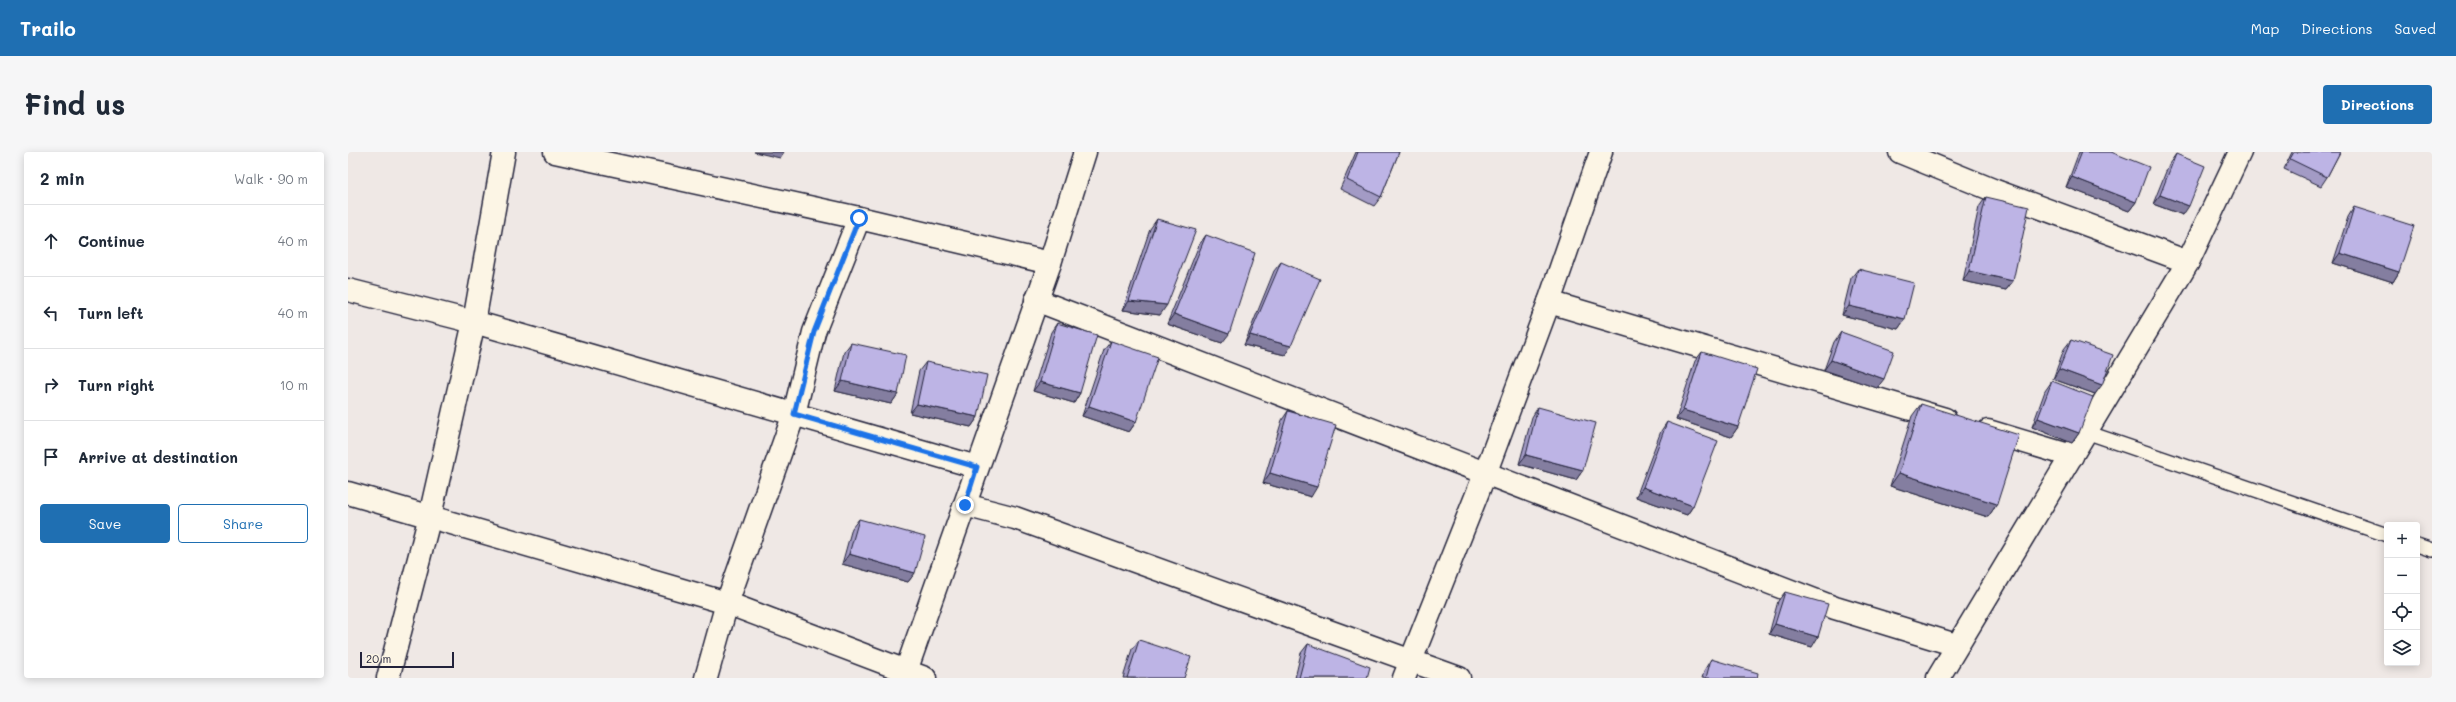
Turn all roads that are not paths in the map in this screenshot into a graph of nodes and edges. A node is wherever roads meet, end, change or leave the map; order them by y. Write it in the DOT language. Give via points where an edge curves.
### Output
graph roads {
  1 [pos="504,152"];
  2 [pos="555,152"];
  3 [pos="1085,152"];
  4 [pos="1601,152"];
  5 [pos="1900,152"];
  6 [pos="2240,152"];
  7 [pos="859,218"];
  8 [pos="2188,262"];
  9 [pos="1050,264"];
  10 [pos="348,290"];
  11 [pos="1036,300"];
  12 [pos="1549,302"];
  13 [pos="474,322"];
  14 [pos="794,414"];
  15 [pos="2086,432"];
  16 [pos="2072,456"];
  17 [pos="977,467"];
  18 [pos="1485,474"];
  19 [pos="348,493"];
  20 [pos="965,505"];
  21 [pos="430,516"];
  22 [pos="2384,534"];
  23 [pos="2420,546"];
  24 [pos="2432,550"];
  25 [pos="727,603"];
  26 [pos="1956,645"];
  27 [pos="1407,669"];
  28 [pos="912,676"];
  29 [pos="388,678"];
  30 [pos="706,678"];
  31 [pos="1459,678"];
  32 [pos="1938,678"];
  1 -- 13 [label="street"];
  2 -- 7 [label="street"];
  3 -- 9 [label="street"];
  4 -- 12 [label="street"];
  5 -- 8 [label="street" via="1993,190"];
  6 -- 8 [label="street"];
  7 -- 9 [label="street"];
  7 -- 14 [label="street" via="814,332"];
  8 -- 15 [label="street"];
  9 -- 11 [label="street"];
  10 -- 13 [label="street"];
  11 -- 17 [label="street"];
  11 -- 18 [label="street"];
  12 -- 16 [label="street"];
  12 -- 18 [label="street"];
  13 -- 14 [label="street"];
  13 -- 21 [label="street"];
  14 -- 17 [label="street"];
  14 -- 25 [label="street"];
  15 -- 16 [label="street"];
  15 -- 22 [label="lane"];
  16 -- 26 [label="street"];
  17 -- 20 [label="street"];
  18 -- 26 [label="street" via="1835,608"];
  18 -- 27 [label="street"];
  19 -- 21 [label="street"];
  20 -- 27 [label="street" via="1015,518"];
  20 -- 28 [label="street"];
  21 -- 25 [label="street"];
  21 -- 29 [label="street"];
  23 -- 24 [label="lane"];
  25 -- 28 [label="street"];
  25 -- 30 [label="street"];
  26 -- 32 [label="street"];
  27 -- 31 [label="street"];
}
